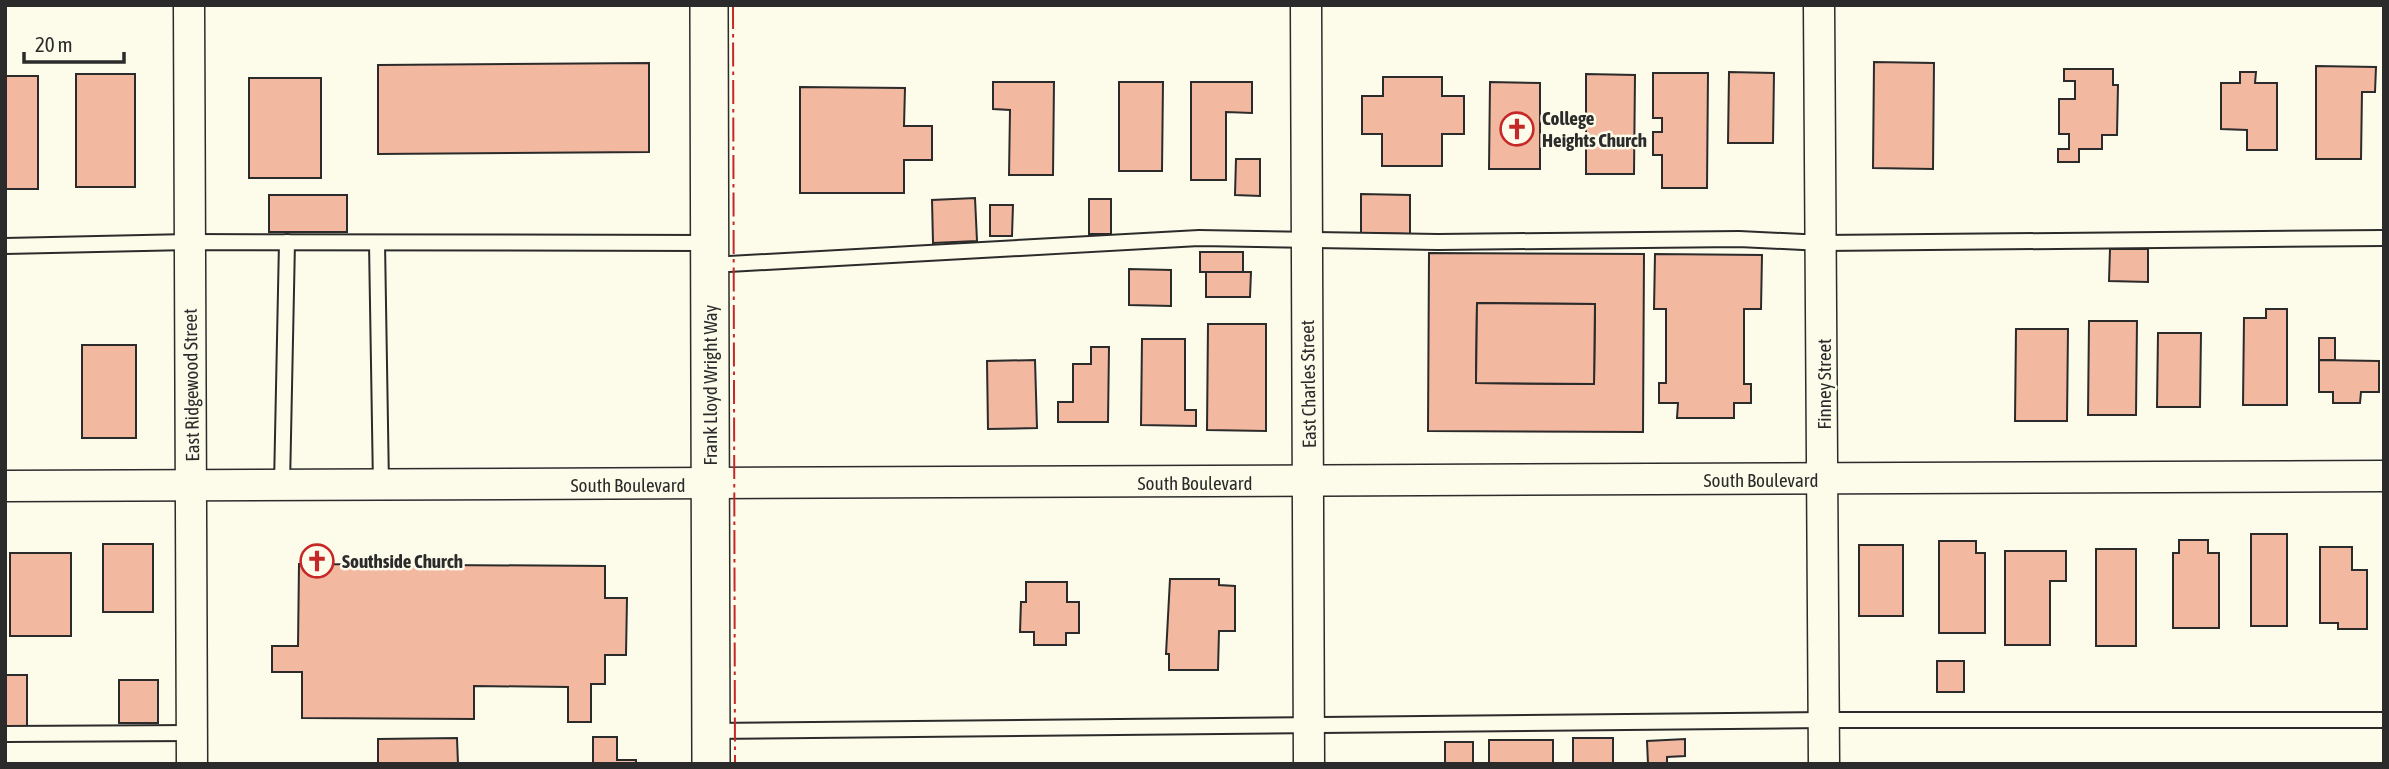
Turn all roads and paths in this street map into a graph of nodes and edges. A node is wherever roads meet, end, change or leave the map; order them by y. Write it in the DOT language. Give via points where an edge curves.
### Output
graph roads {
  1 [pos="190,5"];
  2 [pos="709,5"];
  3 [pos="1306,5"];
  4 [pos="1819,5"];
  5 [pos="2384,238"];
  6 [pos="1306,239"];
  7 [pos="189,242"];
  8 [pos="287,242"];
  9 [pos="377,243"];
  10 [pos="1823,243"];
  11 [pos="5,246"];
  12 [pos="709,254"];
  13 [pos="2384,476"];
  14 [pos="1824,479"];
  15 [pos="1310,483"];
  16 [pos="192,485"];
  17 [pos="282,485"];
  18 [pos="381,485"];
  19 [pos="710,485"];
  20 [pos="5,486"];
  21 [pos="1824,720"];
  22 [pos="2384,720"];
  23 [pos="1309,726"];
  24 [pos="192,733"];
  25 [pos="5,734"];
  26 [pos="711,747"];
  27 [pos="192,764"];
  28 [pos="1309,764"];
  29 [pos="1825,764"];
  1 -- 7 [label="street, East Ridgewood Street"];
  2 -- 12 [label="street, Frank Lloyd Wright Way"];
  3 -- 6 [label="street, East Charles Street"];
  4 -- 10 [label="street, Finney Street"];
  5 -- 10 [label="lane"];
  6 -- 10 [label="lane"];
  6 -- 12 [label="lane" via="1199,238"];
  6 -- 15 [label="street, East Charles Street"];
  7 -- 8 [label="lane"];
  7 -- 11 [label="lane"];
  7 -- 16 [label="street, East Ridgewood Street"];
  8 -- 9 [label="lane"];
  8 -- 17 [label="lane"];
  9 -- 12 [label="lane"];
  9 -- 18 [label="lane"];
  10 -- 14 [label="street, Finney Street"];
  12 -- 19 [label="street, Frank Lloyd Wright Way"];
  13 -- 14 [label="street, South Boulevard"];
  14 -- 15 [label="street, South Boulevard"];
  14 -- 21 [label="street, Finney Street"];
  15 -- 19 [label="street, South Boulevard"];
  15 -- 23 [label="street, East Charles Street"];
  16 -- 17 [label="street, South Boulevard"];
  16 -- 20 [label="street, South Boulevard"];
  16 -- 24 [label="street, East Ridgewood Street"];
  17 -- 18 [label="street, South Boulevard"];
  18 -- 19 [label="street, South Boulevard"];
  19 -- 26 [label="street, Frank Lloyd Wright Way"];
  21 -- 22 [label="lane"];
  21 -- 23 [label="lane"];
  21 -- 29 [label="street, Finney Street"];
  23 -- 26 [label="lane"];
  23 -- 28 [label="street, East Charles Street"];
  24 -- 25 [label="lane"];
  24 -- 27 [label="street, East Ridgewood Street"];
}
